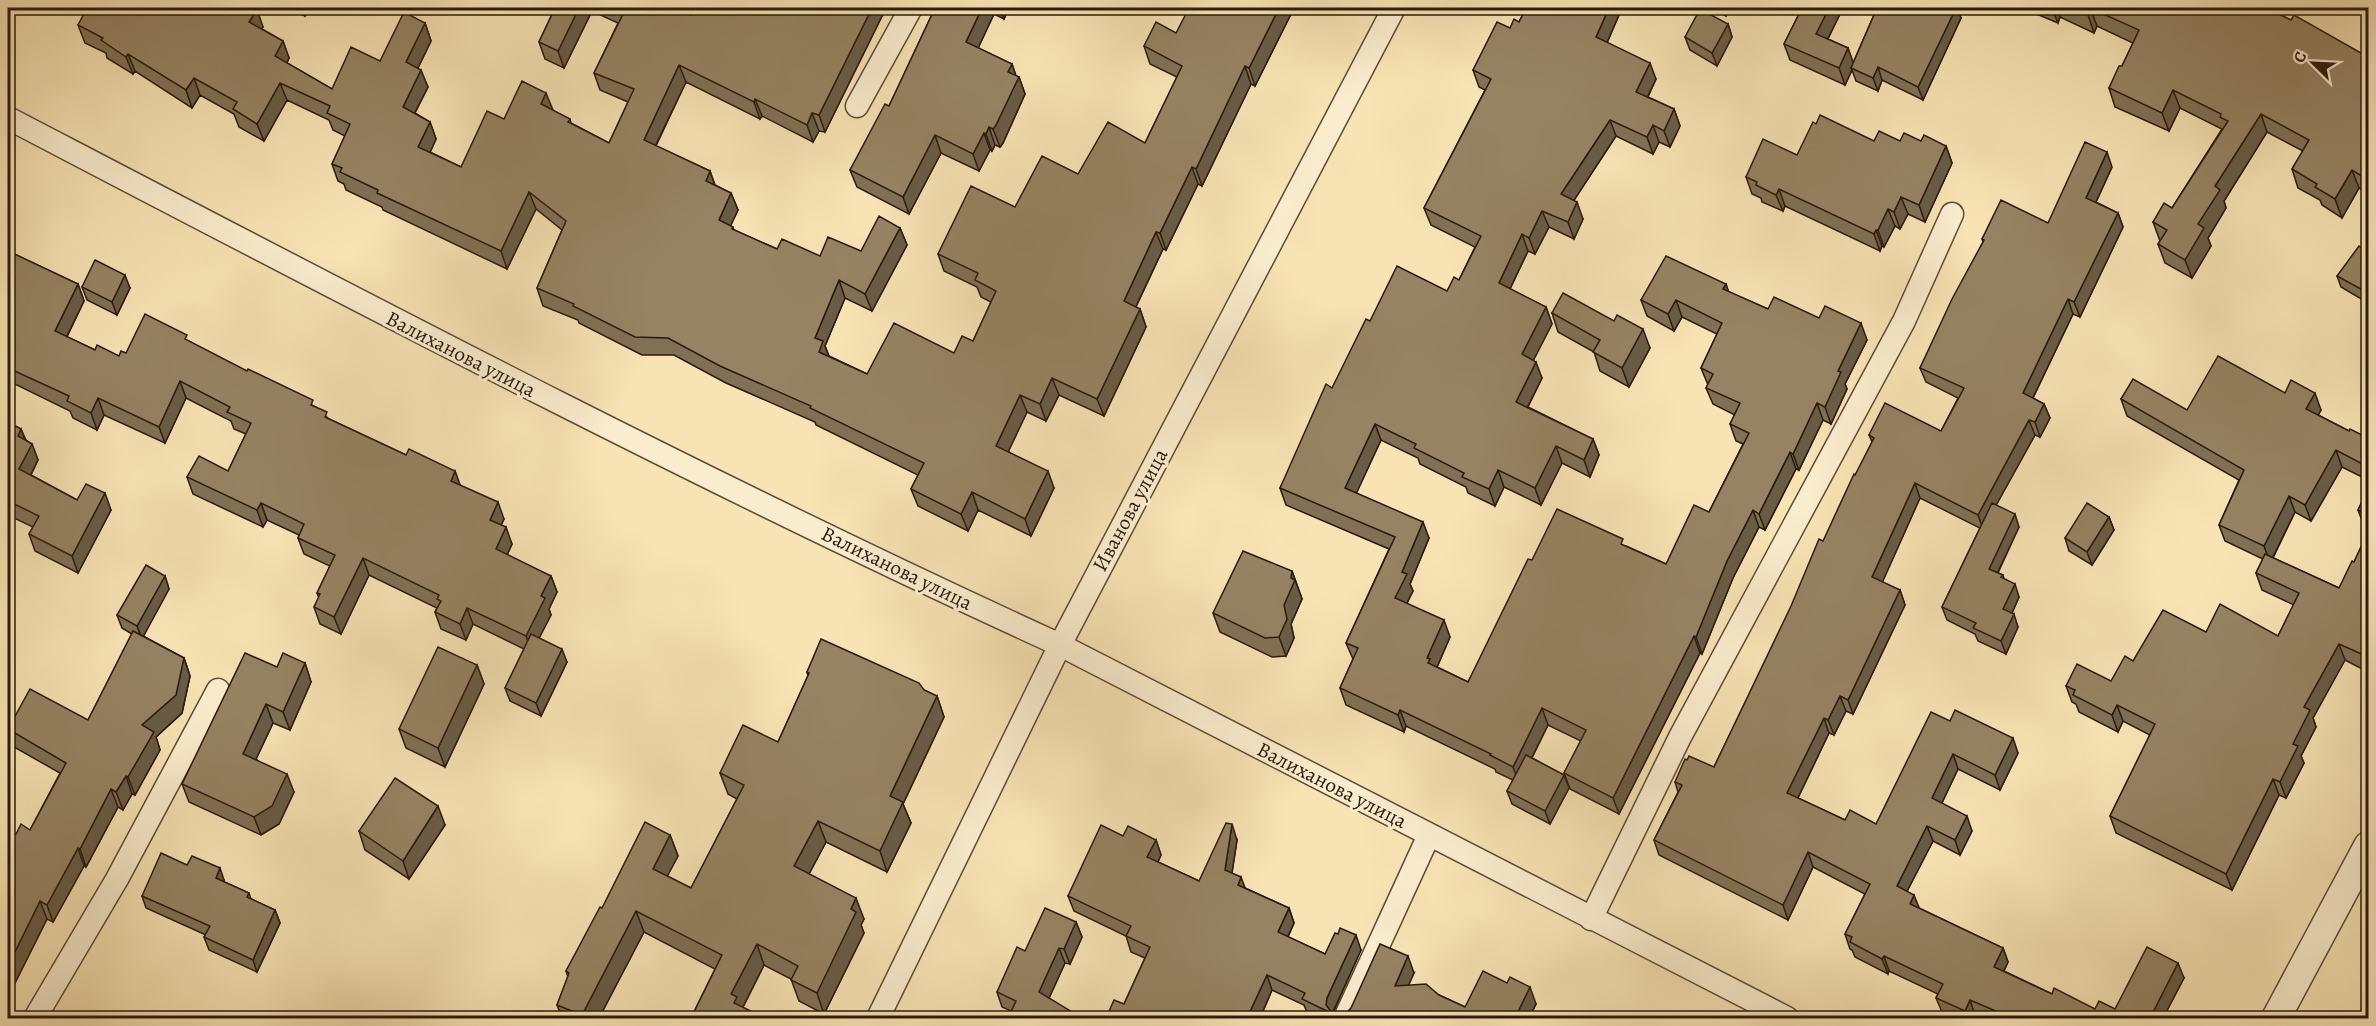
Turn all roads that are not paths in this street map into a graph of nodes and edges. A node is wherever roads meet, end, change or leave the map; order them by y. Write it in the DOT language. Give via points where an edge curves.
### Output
graph roads {
  1 [pos="911,8"];
  2 [pos="1394,8"];
  3 [pos="857,106"];
  4 [pos="8,118"];
  5 [pos="1952,214"];
  6 [pos="1060,645"];
  7 [pos="218,690"];
  8 [pos="1429,835"];
  9 [pos="2368,846"];
  10 [pos="1591,919"];
  11 [pos="35,1018"];
  12 [pos="878,1018"];
  13 [pos="1345,1018"];
  14 [pos="1787,1018"];
  15 [pos="2276,1018"];
  1 -- 3 [label="street"];
  2 -- 6 [label="street, Иванова улица"];
  4 -- 6 [label="street, Валиханова улица" via="472,360 952,596"];
  5 -- 10 [label="street" via="1904,321 1680,737"];
  6 -- 8 [label="street, Валиханова улица"];
  6 -- 12 [label="street, Иванова улица"];
  7 -- 11 [label="street" via="117,879"];
  8 -- 10 [label="street, Валиханова улица"];
  8 -- 13 [label="street"];
  9 -- 15 [label="street"];
  10 -- 14 [label="street, Валиханова улица"];
}
